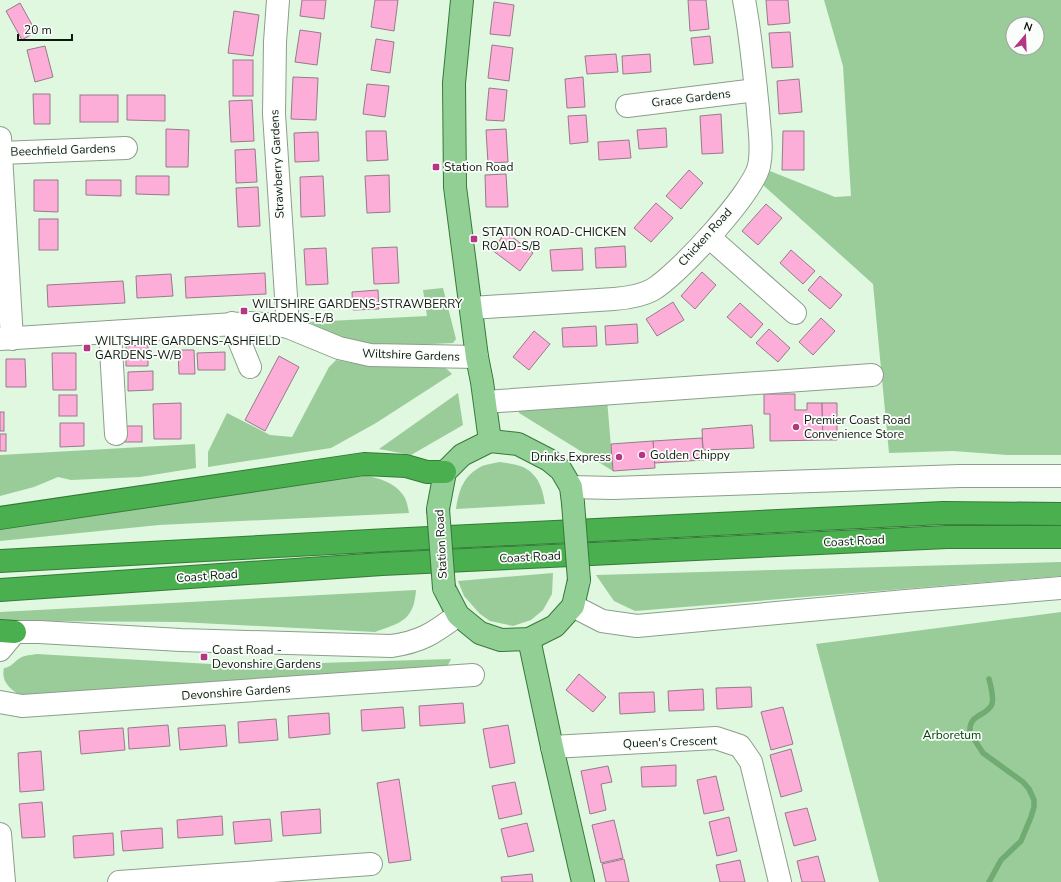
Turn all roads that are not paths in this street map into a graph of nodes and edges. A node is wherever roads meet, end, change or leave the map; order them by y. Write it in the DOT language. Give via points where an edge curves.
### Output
graph roads {
  1 [pos="278,0"];
  2 [pos="462,0"];
  3 [pos="744,0"];
  4 [pos="756,90"];
  5 [pos="627,106"];
  6 [pos="0,138"];
  7 [pos="126,148"];
  8 [pos="0,153"];
  9 [pos="710,237"];
  10 [pos="471,308"];
  11 [pos="795,313"];
  12 [pos="232,323"];
  13 [pos="288,327"];
  14 [pos="110,332"];
  15 [pos="6,339"];
  16 [pos="477,357"];
  17 [pos="250,367"];
  18 [pos="872,375"];
  19 [pos="485,402"];
  20 [pos="116,434"];
  21 [pos="490,441"];
  22 [pos="445,472"];
  23 [pos="1061,476"];
  24 [pos="572,495"];
  25 [pos="1061,514"];
  26 [pos="0,518"];
  27 [pos="1061,537"];
  28 [pos="0,561"];
  29 [pos="1061,588"];
  30 [pos="0,590"];
  31 [pos="573,606"];
  32 [pos="458,615"];
  33 [pos="8,632"];
  34 [pos="529,639"];
  35 [pos="0,650"];
  36 [pos="473,674"];
  37 [pos="0,702"];
  38 [pos="552,747"];
  39 [pos="0,834"];
  40 [pos="371,864"];
  41 [pos="332,875"];
  42 [pos="174,880"];
  43 [pos="4,882"];
  44 [pos="119,882"];
  45 [pos="583,882"];
  46 [pos="780,882"];
  1 -- 13 [label="street, Strawberry Gardens" via="274,114"];
  2 -- 10 [label="main road" via="454,83 455,187"];
  3 -- 4 [label="street, Chicken Road"];
  4 -- 5 [label="street, Grace Gardens"];
  4 -- 9 [label="street, Chicken Road" via="761,145 759,168 747,189"];
  6 -- 8 [label="street"];
  7 -- 8 [label="street, Beechfield Gardens"];
  8 -- 15 [label="street"];
  9 -- 10 [label="street, Chicken Road" via="663,282 640,295 629,298"];
  9 -- 11 [label="street"];
  10 -- 16 [label="main road"];
  12 -- 13 [label="street, Wiltshire Gardens" via="263,323"];
  12 -- 14 [label="street, Wiltshire Gardens"];
  12 -- 17 [label="street"];
  13 -- 16 [label="street, Wiltshire Gardens" via="360,354"];
  14 -- 15 [label="street, Wiltshire Gardens"];
  14 -- 20 [label="street"];
  16 -- 19 [label="main road"];
  18 -- 19 [label="street"];
  19 -- 21 [label="main road"];
  21 -- 22 [label="main road" via="462,455"];
  21 -- 24 [label="main road" via="518,444 550,460 561,470"];
  22 -- 26 [label="highway" via="427,472 406,466 364,464"];
  22 -- 32 [label="main road, Station Road, bridge" via="438,509 444,588"];
  23 -- 24 [label="street" via="960,476 621,487"];
  24 -- 31 [label="main road, bridge" via="579,580"];
  25 -- 28 [label="highway, Coast Road" via="927,514"];
  27 -- 30 [label="highway, Coast Road" via="947,537 406,563"];
  29 -- 31 [label="street" via="637,626 602,621"];
  31 -- 34 [label="main road, Station Road" via="555,626"];
  32 -- 33 [label="street" via="432,634 404,645 391,646"];
  32 -- 34 [label="main road, Station Road" via="480,633 501,640"];
  33 -- 35 [label="street"];
  34 -- 38 [label="main road"];
  36 -- 37 [label="street, Devonshire Gardens" via="22,706"];
  38 -- 45 [label="main road"];
  38 -- 46 [label="street, Queen's Crescent" via="716,738 740,746 751,762"];
  39 -- 43 [label="street"];
  40 -- 41 [label="street"];
  41 -- 42 [label="street"];
  42 -- 44 [label="street"];
}
